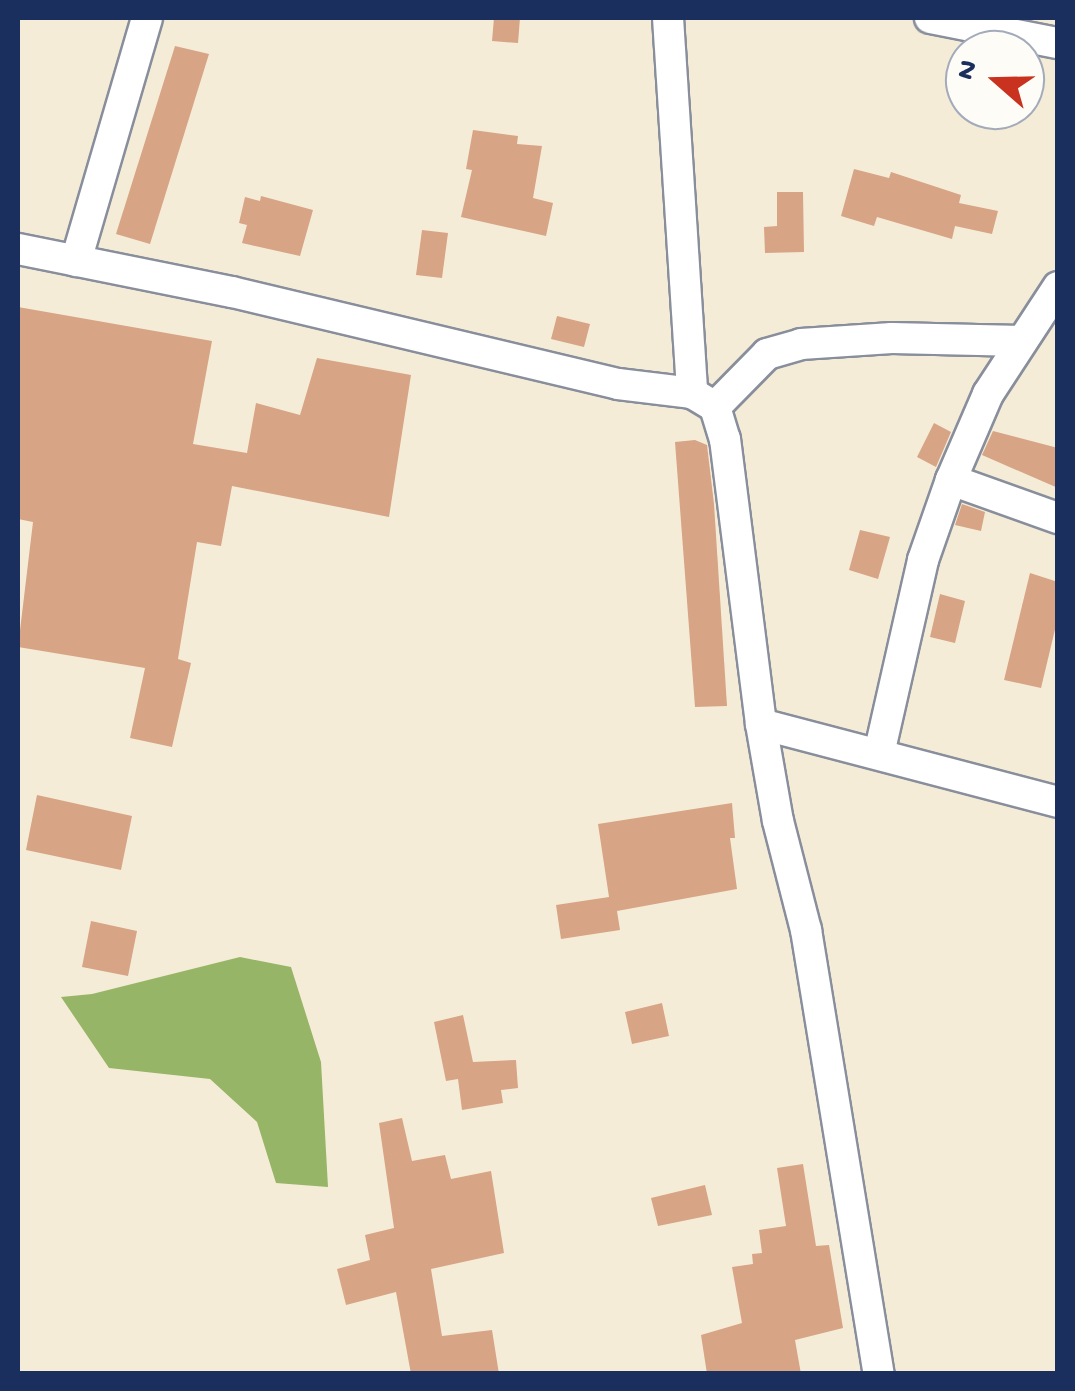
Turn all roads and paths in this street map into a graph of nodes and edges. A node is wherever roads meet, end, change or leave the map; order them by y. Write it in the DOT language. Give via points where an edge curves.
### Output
graph roads {
  1 [pos="147,18"];
  2 [pos="668,18"];
  3 [pos="930,18"];
  4 [pos="1058,42"];
  5 [pos="18,249"];
  6 [pos="76,261"];
  7 [pos="1058,287"];
  8 [pos="1022,341"];
  9 [pos="703,400"];
  10 [pos="951,480"];
  11 [pos="1058,518"];
  12 [pos="761,724"];
  13 [pos="879,754"];
  14 [pos="1058,802"];
  15 [pos="878,1374"];
  1 -- 6 [label="street"];
  2 -- 9 [label="street"];
  3 -- 4 [label="street"];
  5 -- 6 [label="street"];
  6 -- 9 [label="street"];
  7 -- 8 [label="street"];
  8 -- 9 [label="street" via="801,344 767,354"];
  8 -- 10 [label="street" via="988,394"];
  9 -- 12 [label="street" via="725,438"];
  10 -- 11 [label="street"];
  10 -- 13 [label="street" via="923,560"];
  12 -- 13 [label="street"];
  12 -- 15 [label="street" via="806,930"];
  13 -- 14 [label="street"];
}
